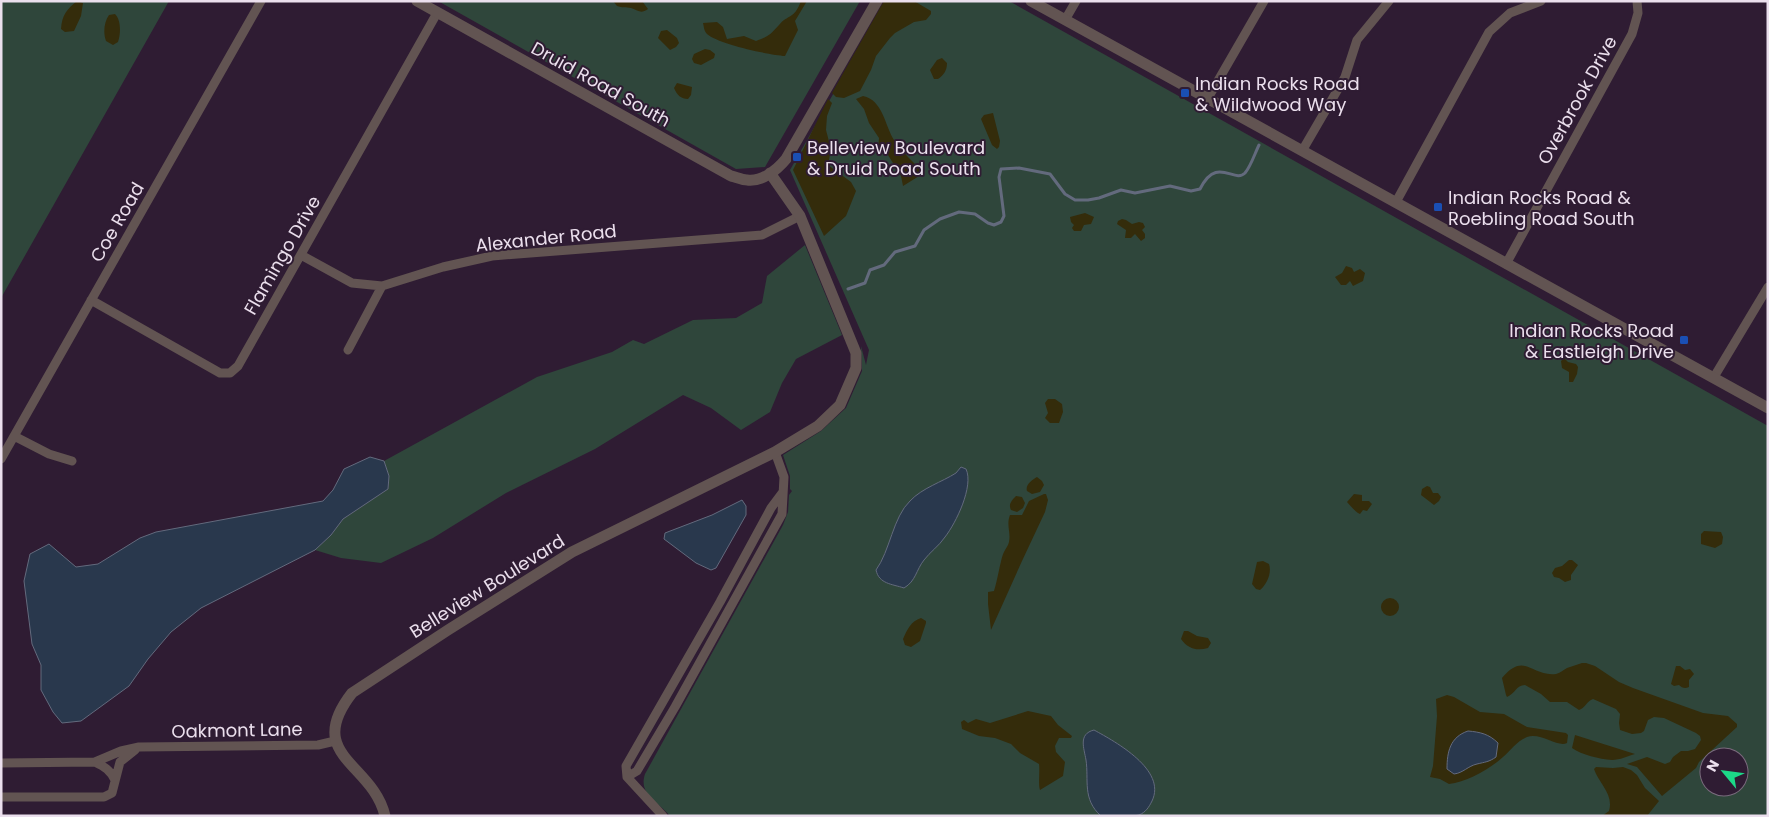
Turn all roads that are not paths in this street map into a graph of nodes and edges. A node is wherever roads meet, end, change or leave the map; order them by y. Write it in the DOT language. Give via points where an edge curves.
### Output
graph roads {
  1 [pos="261,1"];
  2 [pos="417,1"];
  3 [pos="877,1"];
  4 [pos="1032,1"];
  5 [pos="1076,1"];
  6 [pos="1264,1"];
  7 [pos="1389,1"];
  8 [pos="1541,1"];
  9 [pos="1636,1"];
  10 [pos="437,13"];
  11 [pos="1066,20"];
  12 [pos="1208,98"];
  13 [pos="1302,151"];
  14 [pos="770,173"];
  15 [pos="1396,202"];
  16 [pos="800,216"];
  17 [pos="301,255"];
  18 [pos="1506,264"];
  19 [pos="382,286"];
  20 [pos="1768,288"];
  21 [pos="91,300"];
  22 [pos="348,350"];
  23 [pos="1714,378"];
  24 [pos="1768,408"];
  25 [pos="14,436"];
  26 [pos="775,452"];
  27 [pos="1,459"];
  28 [pos="72,461"];
  29 [pos="335,741"];
  30 [pos="139,747"];
  31 [pos="94,762"];
  32 [pos="1,763"];
  33 [pos="115,780"];
  34 [pos="1,798"];
  35 [pos="385,816"];
  36 [pos="663,816"];
  1 -- 21 [label="street, Coe Road"];
  2 -- 10 [label="street, Druid Road South"];
  3 -- 14 [label="street" via="786,159"];
  4 -- 11 [label="street"];
  5 -- 11 [label="street"];
  6 -- 12 [label="street"];
  7 -- 13 [label="street" via="1357,40 1345,77"];
  8 -- 15 [label="street" via="1510,13 1489,32"];
  9 -- 18 [label="street, Overbrook Drive" via="1638,12 1632,34"];
  10 -- 14 [label="street, Druid Road South" via="731,176 749,181"];
  10 -- 17 [label="street, Flamingo Drive"];
  11 -- 12 [label="street"];
  12 -- 13 [label="street"];
  13 -- 15 [label="street"];
  14 -- 16 [label="street, Belleview Boulevard"];
  15 -- 18 [label="street"];
  16 -- 19 [label="street, Alexander Road" via="762,235 492,256"];
  16 -- 26 [label="street, Belleview Boulevard" via="856,353 856,368 840,405 818,426"];
  17 -- 19 [label="street, Alexander Road" via="352,283"];
  17 -- 21 [label="street, Flamingo Drive" via="238,366 230,373 220,373"];
  18 -- 23 [label="street"];
  19 -- 22 [label="street"];
  20 -- 23 [label="street"];
  21 -- 25 [label="street, Coe Road"];
  23 -- 24 [label="street"];
  25 -- 27 [label="street, Coe Road"];
  25 -- 28 [label="street" via="49,454"];
  26 -- 29 [label="street, Belleview Boulevard" via="572,552 352,693 335,721"];
  26 -- 36 [label="street" via="784,477 782,514 675,708 637,771 627,777"];
  29 -- 30 [label="street, Oakmont Lane" via="318,745"];
  29 -- 35 [label="street" via="342,754 373,789"];
  30 -- 31 [label="street, Oakmont Lane"];
  30 -- 33 [label="street" via="120,762"];
  31 -- 32 [label="street, Oakmont Lane"];
  31 -- 33 [label="street" via="111,772"];
  33 -- 34 [label="street" via="112,793 104,797"];
}
